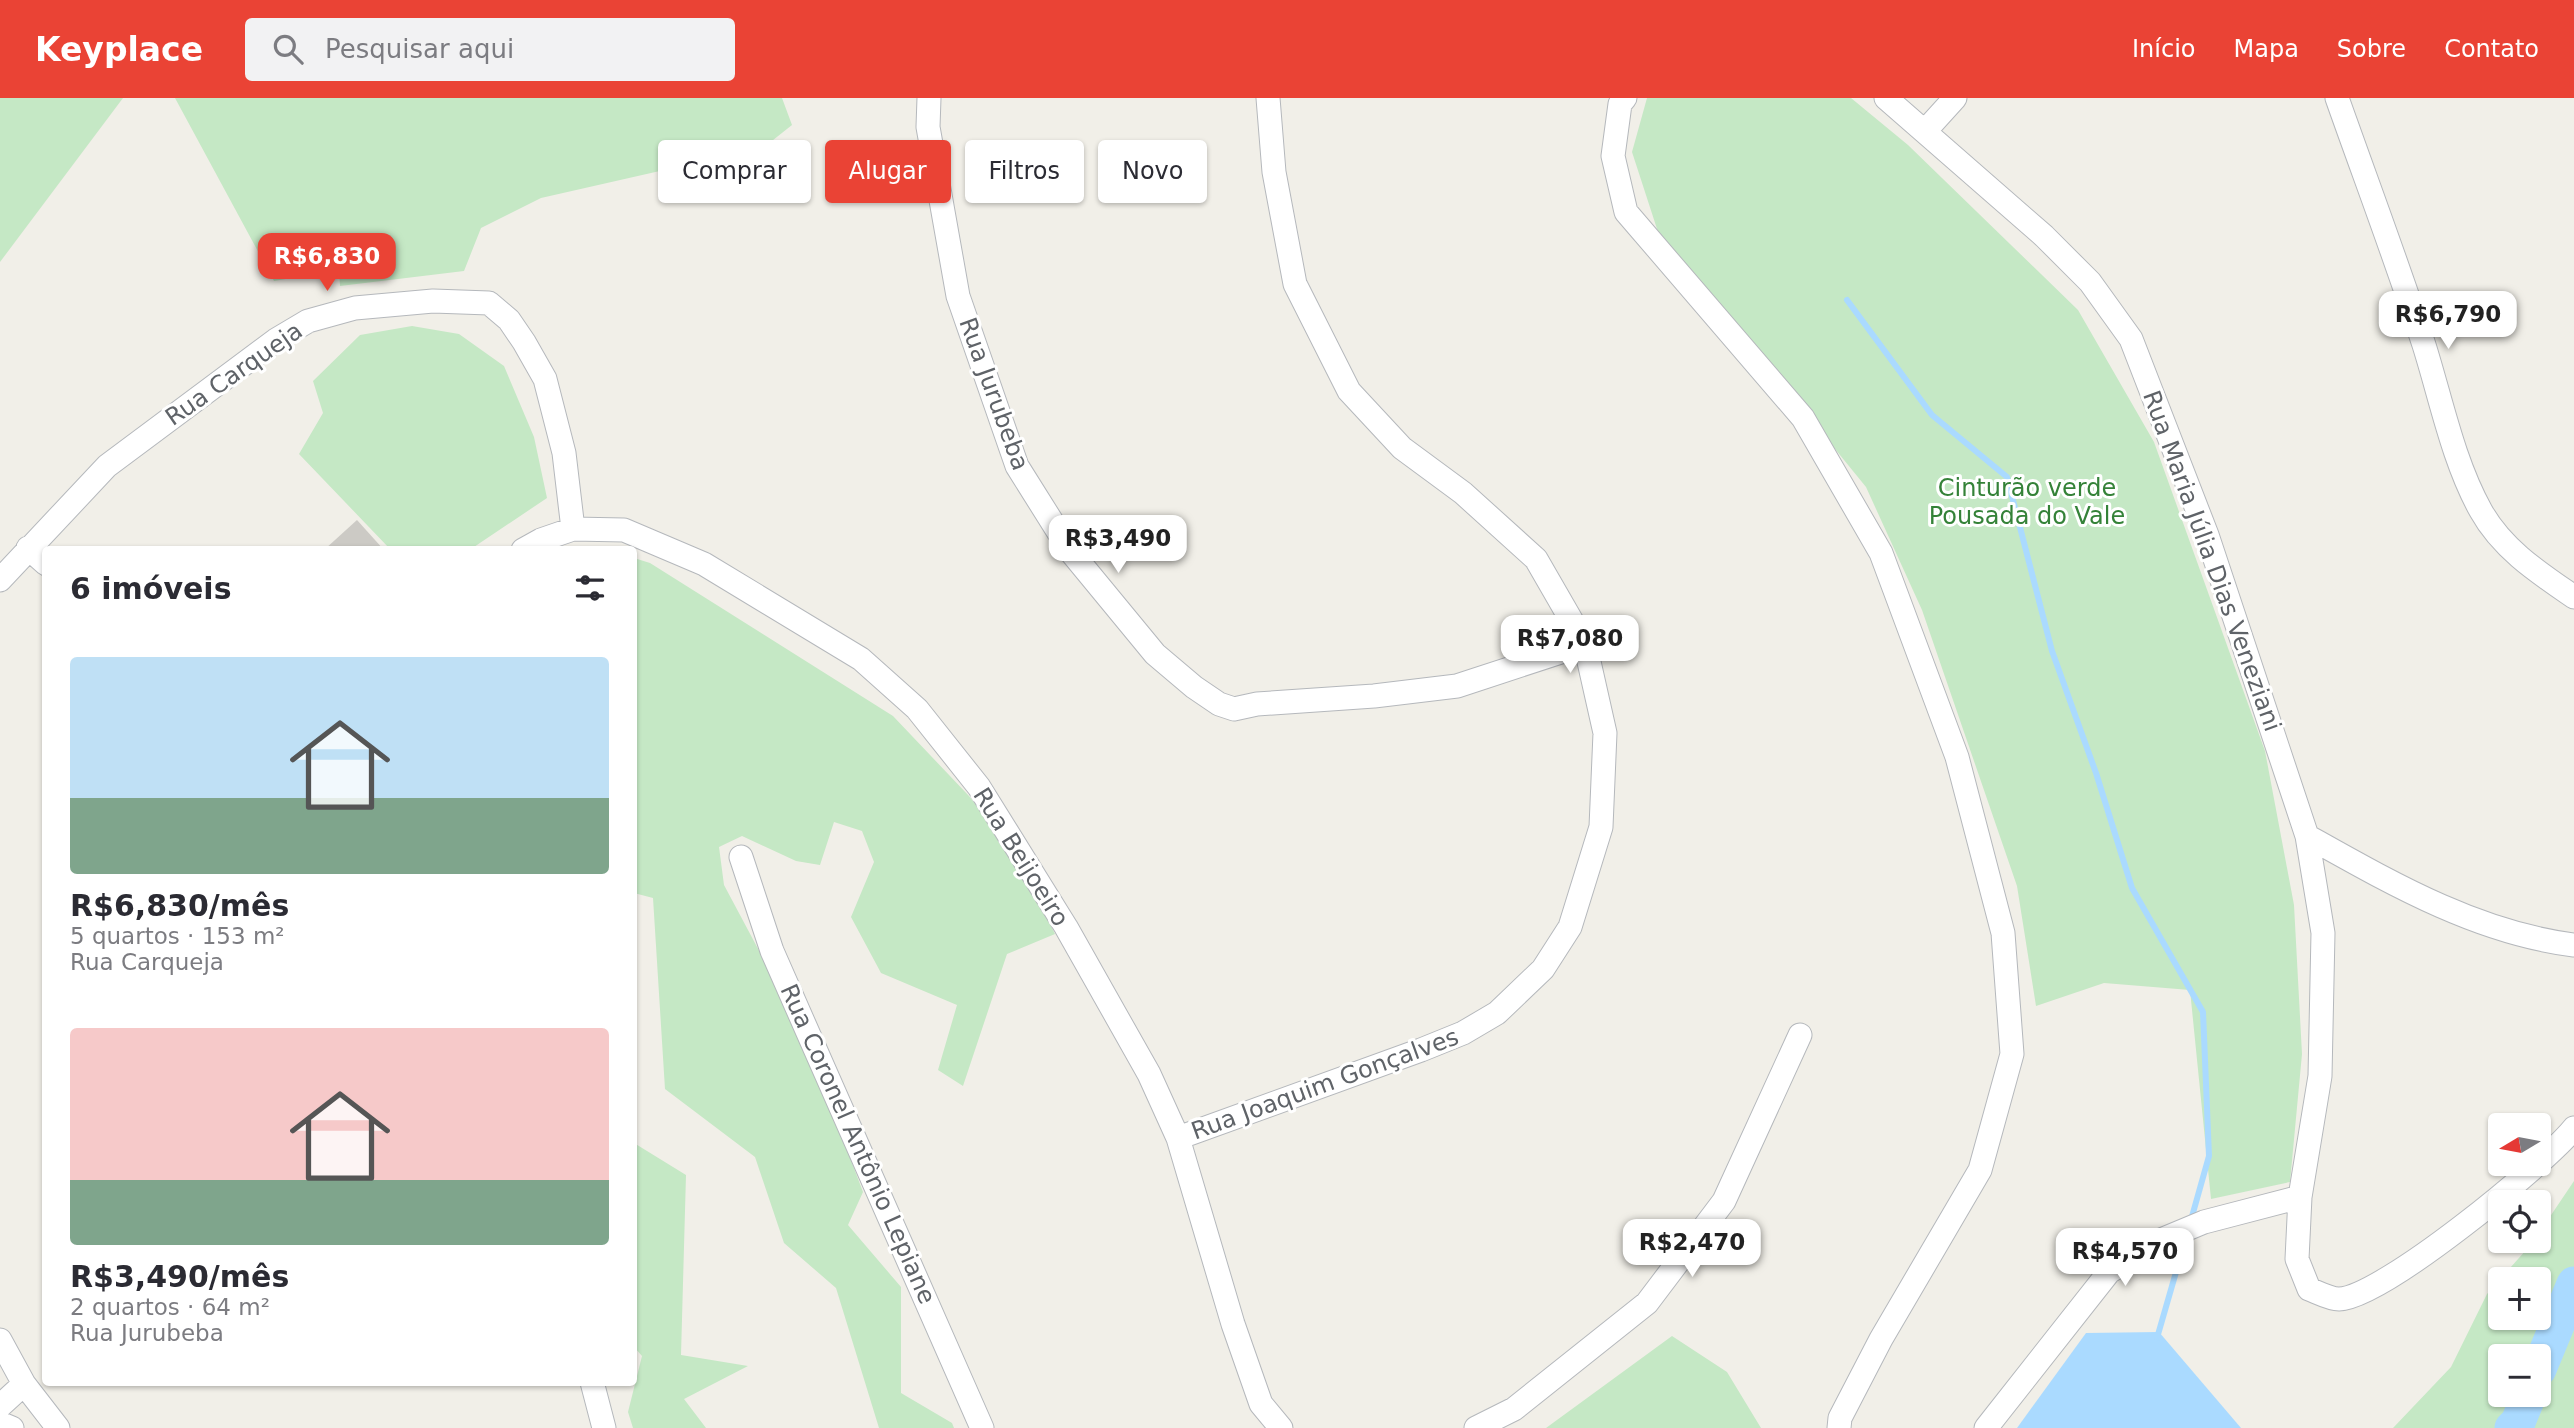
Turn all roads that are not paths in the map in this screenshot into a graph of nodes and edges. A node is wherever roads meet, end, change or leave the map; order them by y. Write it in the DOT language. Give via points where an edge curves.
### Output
graph roads {
  1 [pos="929,98"];
  2 [pos="1268,98"];
  3 [pos="1625,98"];
  4 [pos="1886,98"];
  5 [pos="1955,98"];
  6 [pos="2337,98"];
  7 [pos="1926,130"];
  8 [pos="573,529"];
  9 [pos="530,546"];
  10 [pos="28,548"];
  11 [pos="42,560"];
  12 [pos="0,580"];
  13 [pos="2574,597"];
  14 [pos="1585,643"];
  15 [pos="2307,836"];
  16 [pos="741,857"];
  17 [pos="2574,945"];
  18 [pos="1800,1035"];
  19 [pos="2574,1128"];
  20 [pos="1178,1138"];
  21 [pos="2300,1197"];
  22 [pos="0,1339"];
  23 [pos="24,1384"];
  24 [pos="593,1386"];
  25 [pos="0,1406"];
  26 [pos="0,1423"];
  27 [pos="1835,1425"];
  28 [pos="12,1428"];
  29 [pos="58,1428"];
  30 [pos="604,1428"];
  31 [pos="982,1428"];
  32 [pos="1281,1428"];
  33 [pos="1476,1428"];
  34 [pos="1986,1428"];
  1 -- 14 [label="street, Rua Jurubeba" via="929,127 958,296 1017,466 1071,552 1155,654 1194,687 1234,709 1374,696 1457,686"];
  2 -- 14 [label="street, Rua Joaquim Gonçalves" via="1274,172 1295,284 1349,391 1402,448 1463,493 1536,559"];
  3 -- 27 [label="street" via="1620,104 1613,156 1626,212 1803,418 1881,553 1957,757 2003,933 2012,1054 1979,1170"];
  4 -- 7 [label="street, Rua Maria Júlia Dias Veneziani"];
  5 -- 7 [label="street"];
  6 -- 13 [label="street" via="2459,459 2481,511 2504,544"];
  7 -- 15 [label="street, Rua Maria Júlia Dias Veneziani" via="2090,282 2131,339 2207,535"];
  8 -- 9 [label="street, Rua Beijoeiro"];
  8 -- 10 [label="street, Rua Carqueja" via="564,453 545,379 524,342 509,320 489,303 443,301 355,308 307,321 107,466"];
  8 -- 20 [label="street, Rua Beijoeiro" via="624,530 704,564 861,659 918,709 979,787 1066,927 1149,1074"];
  10 -- 11 [label="street"];
  10 -- 12 [label="street, Rua Carqueja"];
  14 -- 20 [label="street, Rua Joaquim Gonçalves" via="1605,733 1601,827 1570,926 1543,969 1497,1013 1463,1033"];
  15 -- 17 [label="street" via="2391,883 2470,919 2542,941"];
  15 -- 21 [label="street, Rua Maria Júlia Dias Veneziani" via="2323,933 2320,1076"];
  16 -- 31 [label="street, Rua Coronel Antônio Lepiane" via="772,951"];
  18 -- 33 [label="street" via="1724,1201 1647,1303 1514,1409"];
  19 -- 21 [label="street, Rua Maria Júlia Dias Veneziani" via="2491,1205 2370,1289 2339,1299 2308,1289 2297,1259"];
  20 -- 32 [label="street, Rua Beijoeiro" via="1261,1404"];
  21 -- 34 [label="street" via="2204,1222 2155,1242 2109,1272"];
  22 -- 23 [label="street"];
  23 -- 25 [label="street"];
  23 -- 29 [label="street"];
  24 -- 30 [label="street"];
  26 -- 28 [label="street"];
}
